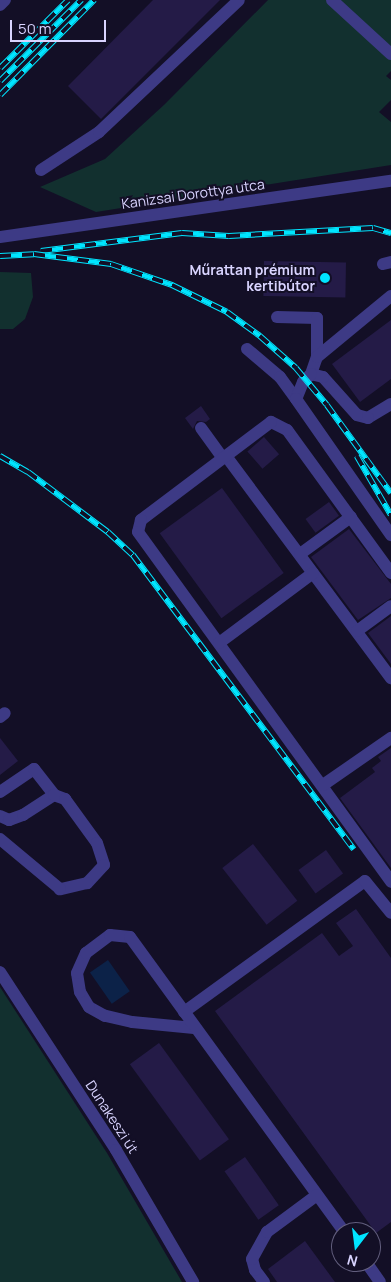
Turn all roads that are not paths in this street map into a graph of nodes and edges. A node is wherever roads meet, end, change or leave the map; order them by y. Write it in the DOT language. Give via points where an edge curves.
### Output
graph roads {
  1 [pos="5,0"];
  2 [pos="239,0"];
  3 [pos="332,0"];
  4 [pos="0,5"];
  5 [pos="391,54"];
  6 [pos="41,170"];
  7 [pos="391,181"];
  8 [pos="0,237"];
  9 [pos="391,296"];
  10 [pos="277,317"];
  11 [pos="247,349"];
  12 [pos="317,357"];
  13 [pos="312,374"];
  14 [pos="296,399"];
  15 [pos="391,404"];
  16 [pos="201,428"];
  17 [pos="225,457"];
  18 [pos="351,517"];
  19 [pos="391,535"];
  20 [pos="300,554"];
  21 [pos="391,572"];
  22 [pos="313,573"];
  23 [pos="391,606"];
  24 [pos="357,631"];
  25 [pos="219,643"];
  26 [pos="391,678"];
  27 [pos="391,738"];
  28 [pos="323,785"];
  29 [pos="0,792"];
  30 [pos="54,795"];
  31 [pos="0,816"];
  32 [pos="0,838"];
  33 [pos="391,882"];
  34 [pos="391,913"];
  35 [pos="0,972"];
  36 [pos="184,1012"];
  37 [pos="194,1028"];
  38 [pos="316,1195"];
  39 [pos="336,1222"];
  40 [pos="391,1277"];
  41 [pos="193,1282"];
  42 [pos="264,1282"];
  43 [pos="385,1282"];
  1 -- 4 [label="street"];
  2 -- 6 [label="street" via="99,132"];
  3 -- 5 [label="street"];
  7 -- 8 [label="street, Kanizsai Dorottya utca"];
  9 -- 12 [label="street"];
  10 -- 12 [label="street" via="317,318"];
  11 -- 14 [label="street" via="280,376"];
  12 -- 13 [label="street"];
  13 -- 14 [label="street" via="303,382"];
  13 -- 15 [label="street" via="323,376 357,416 368,418"];
  14 -- 19 [label="street"];
  16 -- 17 [label="street"];
  17 -- 18 [label="street" via="271,422 287,430"];
  17 -- 20 [label="street"];
  17 -- 25 [label="street" via="141,520 138,532"];
  18 -- 20 [label="street"];
  18 -- 21 [label="street"];
  20 -- 22 [label="street"];
  22 -- 24 [label="street"];
  22 -- 25 [label="street"];
  23 -- 24 [label="street"];
  24 -- 26 [label="street"];
  25 -- 28 [label="street"];
  27 -- 28 [label="street"];
  28 -- 33 [label="street"];
  29 -- 30 [label="street" via="34,769"];
  30 -- 31 [label="street" via="23,816 9,820"];
  30 -- 32 [label="street" via="64,799 97,843 104,866 87,883 60,889"];
  34 -- 36 [label="street" via="365,882"];
  35 -- 41 [label="street, Dunakeszi út" via="116,1150"];
  36 -- 37 [label="street"];
  36 -- 37 [label="street" via="130,937 110,935 86,953 77,973 80,992 89,1007 105,1016 132,1022"];
  37 -- 38 [label="street"];
  38 -- 39 [label="street"];
  38 -- 42 [label="street" via="268,1232 252,1259"];
  40 -- 43 [label="street"];
}
